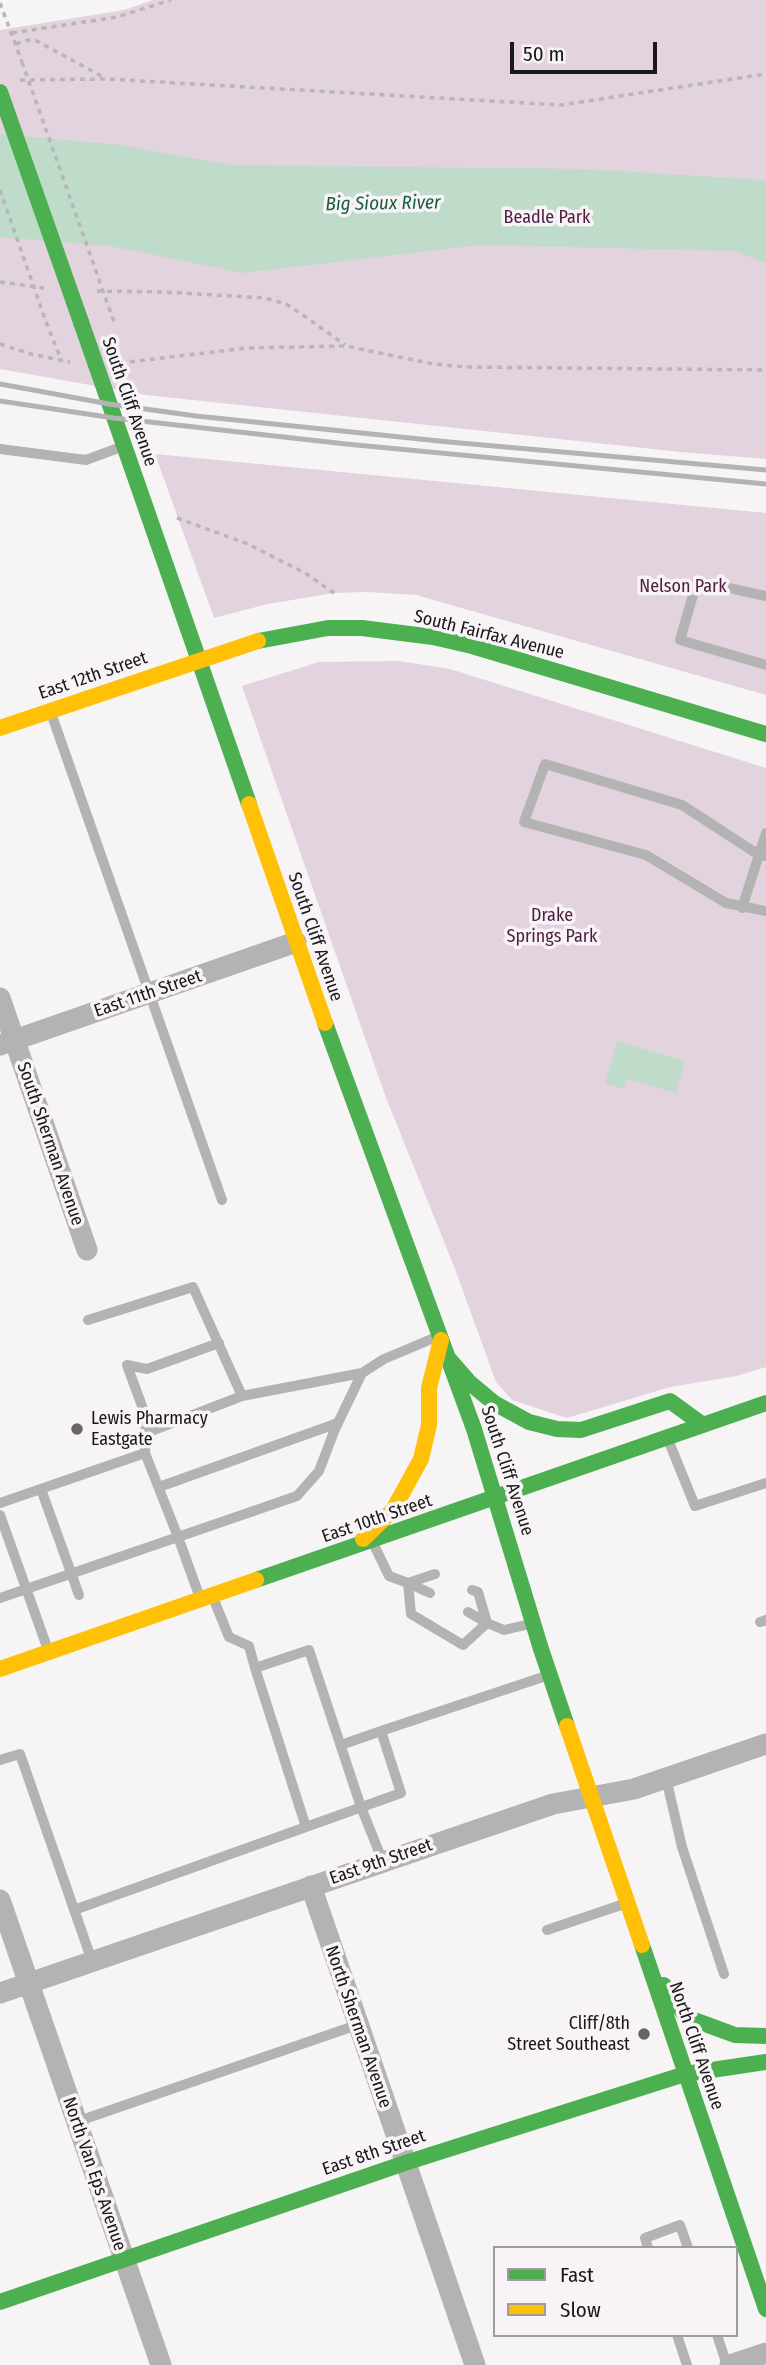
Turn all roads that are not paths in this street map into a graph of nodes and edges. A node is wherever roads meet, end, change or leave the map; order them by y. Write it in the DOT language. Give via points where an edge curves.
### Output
graph roads {
  1 [pos="5,86"];
  2 [pos="124,446"];
  3 [pos="0,449"];
  4 [pos="766,596"];
  5 [pos="197,661"];
  6 [pos="766,665"];
  7 [pos="50,711"];
  8 [pos="0,728"];
  9 [pos="766,734"];
  10 [pos="766,833"];
  11 [pos="762,855"];
  12 [pos="742,908"];
  13 [pos="766,911"];
  14 [pos="296,942"];
  15 [pos="149,994"];
  16 [pos="0,998"];
  17 [pos="7,1043"];
  18 [pos="222,1199"];
  19 [pos="87,1250"];
  20 [pos="88,1320"];
  21 [pos="441,1338"];
  22 [pos="219,1343"];
  23 [pos="449,1359"];
  24 [pos="362,1374"];
  25 [pos="242,1396"];
  26 [pos="766,1403"];
  27 [pos="338,1423"];
  28 [pos="703,1425"];
  29 [pos="146,1433"];
  30 [pos="667,1438"];
  31 [pos="145,1452"];
  32 [pos="766,1483"];
  33 [pos="159,1488"];
  34 [pos="41,1489"];
  35 [pos="496,1498"];
  36 [pos="0,1503"];
  37 [pos="0,1515"];
  38 [pos="178,1537"];
  39 [pos="372,1541"];
  40 [pos="353,1547"];
  41 [pos="72,1573"];
  42 [pos="435,1574"];
  43 [pos="408,1583"];
  44 [pos="26,1588"];
  45 [pos="472,1590"];
  46 [pos="430,1593"];
  47 [pos="79,1595"];
  48 [pos="0,1598"];
  49 [pos="206,1598"];
  50 [pos="468,1612"];
  51 [pos="487,1623"];
  52 [pos="533,1624"];
  53 [pos="49,1652"];
  54 [pos="255,1668"];
  55 [pos="0,1669"];
  56 [pos="550,1675"];
  57 [pos="381,1731"];
  58 [pos="766,1744"];
  59 [pos="341,1745"];
  60 [pos="0,1760"];
  61 [pos="666,1777"];
  62 [pos="591,1796"];
  63 [pos="361,1807"];
  64 [pos="306,1827"];
  65 [pos="383,1862"];
  66 [pos="311,1886"];
  67 [pos="0,1900"];
  68 [pos="627,1903"];
  69 [pos="74,1910"];
  70 [pos="547,1930"];
  71 [pos="641,1946"];
  72 [pos="92,1961"];
  73 [pos="724,1974"];
  74 [pos="29,1983"];
  75 [pos="0,1993"];
  76 [pos="357,2025"];
  77 [pos="766,2036"];
  78 [pos="766,2062"];
  79 [pos="685,2074"];
  80 [pos="76,2122"];
  81 [pos="405,2163"];
  82 [pos="647,2246"];
  83 [pos="687,2246"];
  84 [pos="124,2259"];
  85 [pos="0,2302"];
  86 [pos="766,2309"];
  87 [pos="678,2337"];
  88 [pos="718,2337"];
  89 [pos="766,2353"];
  90 [pos="161,2365"];
  91 [pos="475,2365"];
  92 [pos="687,2365"];
  93 [pos="729,2365"];
  1 -- 2 [label="main road, South Cliff Avenue, bridge"];
  2 -- 3 [label="lane" via="86,460"];
  2 -- 5 [label="main road, South Cliff Avenue"];
  4 -- 6 [label="lane" via="697,581 680,640"];
  5 -- 7 [label="main road, East 12th Street"];
  5 -- 9 [label="main road, South Fairfax Avenue" via="293,633 328,628 396,631 472,646"];
  5 -- 14 [label="main road, South Cliff Avenue"];
  7 -- 8 [label="main road, East 12th Street"];
  7 -- 15 [label="lane"];
  10 -- 11 [label="lane"];
  11 -- 12 [label="lane"];
  11 -- 12 [label="lane" via="682,805 545,764 524,822 646,855"];
  12 -- 13 [label="lane"];
  14 -- 15 [label="street, East 11th Street"];
  14 -- 21 [label="main road, South Cliff Avenue"];
  15 -- 17 [label="street, East 11th Street"];
  15 -- 18 [label="lane"];
  16 -- 17 [label="street, South Sherman Avenue"];
  17 -- 19 [label="street, South Sherman Avenue"];
  20 -- 22 [label="lane" via="193,1287"];
  21 -- 23 [label="main road, South Cliff Avenue"];
  21 -- 24 [label="lane" via="384,1359"];
  21 -- 40 [label="main road" via="429,1388 429,1425 421,1459 393,1510"];
  22 -- 25 [label="lane"];
  22 -- 29 [label="lane" via="146,1369 127,1365 146,1417"];
  23 -- 28 [label="main road" via="494,1403 528,1422 581,1430 670,1401"];
  23 -- 35 [label="main road, South Cliff Avenue"];
  24 -- 25 [label="lane"];
  24 -- 27 [label="lane"];
  25 -- 29 [label="lane"];
  26 -- 28 [label="main road, East 10th Street"];
  27 -- 33 [label="lane"];
  27 -- 38 [label="lane" via="319,1471 297,1496"];
  28 -- 30 [label="main road, East 10th Street"];
  29 -- 31 [label="lane"];
  30 -- 32 [label="lane" via="695,1506"];
  30 -- 35 [label="main road, East 10th Street"];
  31 -- 33 [label="lane"];
  31 -- 34 [label="lane"];
  33 -- 38 [label="lane"];
  34 -- 36 [label="lane"];
  34 -- 41 [label="lane"];
  35 -- 39 [label="main road, East 10th Street"];
  35 -- 52 [label="main road, South Cliff Avenue"];
  37 -- 44 [label="lane"];
  38 -- 41 [label="lane"];
  38 -- 49 [label="lane"];
  39 -- 40 [label="main road, East 10th Street"];
  39 -- 43 [label="lane" via="389,1576"];
  40 -- 49 [label="main road, East 10th Street"];
  41 -- 44 [label="lane"];
  41 -- 47 [label="lane"];
  42 -- 43 [label="lane"];
  43 -- 46 [label="lane"];
  43 -- 51 [label="lane" via="411,1614 463,1644"];
  44 -- 48 [label="lane"];
  44 -- 53 [label="lane"];
  45 -- 51 [label="lane" via="478,1592"];
  49 -- 53 [label="main road, East 10th Street"];
  49 -- 54 [label="lane" via="229,1637 249,1646"];
  50 -- 51 [label="lane"];
  51 -- 52 [label="lane" via="504,1630"];
  52 -- 56 [label="main road, South Cliff Avenue"];
  53 -- 55 [label="main road, East 10th Street"];
  54 -- 59 [label="lane" via="309,1650"];
  54 -- 64 [label="lane"];
  56 -- 57 [label="lane"];
  56 -- 62 [label="main road, South Cliff Avenue"];
  57 -- 59 [label="lane"];
  57 -- 63 [label="lane" via="401,1793"];
  58 -- 61 [label="street, East 9th Street"];
  59 -- 63 [label="lane"];
  60 -- 69 [label="lane" via="20,1754"];
  61 -- 62 [label="street, East 9th Street" via="634,1789"];
  61 -- 73 [label="lane" via="682,1847"];
  62 -- 65 [label="street, East 9th Street" via="553,1804"];
  62 -- 68 [label="main road, North Cliff Avenue"];
  63 -- 64 [label="lane"];
  63 -- 65 [label="lane"];
  64 -- 69 [label="lane"];
  65 -- 66 [label="street, East 9th Street"];
  66 -- 72 [label="street, East 9th Street"];
  66 -- 76 [label="street, North Sherman Avenue"];
  67 -- 74 [label="street, North Van Eps Avenue"];
  68 -- 70 [label="lane"];
  68 -- 71 [label="main road, North Cliff Avenue"];
  69 -- 72 [label="lane"];
  71 -- 77 [label="main road" via="686,2017 735,2035"];
  71 -- 79 [label="main road, North Cliff Avenue"];
  72 -- 74 [label="street, East 9th Street"];
  74 -- 75 [label="street, East 9th Street"];
  74 -- 80 [label="street, North Van Eps Avenue"];
  76 -- 80 [label="lane"];
  76 -- 81 [label="street, North Sherman Avenue"];
  78 -- 79 [label="main road, East 8th Street"];
  79 -- 81 [label="main road, East 8th Street"];
  79 -- 86 [label="main road, North Cliff Avenue"];
  80 -- 84 [label="street, North Van Eps Avenue"];
  81 -- 84 [label="main road, East 8th Street"];
  81 -- 91 [label="street, North Sherman Avenue"];
  82 -- 83 [label="lane" via="645,2238 680,2225"];
  84 -- 85 [label="main road, East 8th Street"];
  84 -- 90 [label="street, North Van Eps Avenue"];
  87 -- 92 [label="lane"];
  88 -- 93 [label="lane"];
  89 -- 93 [label="street"];
}
